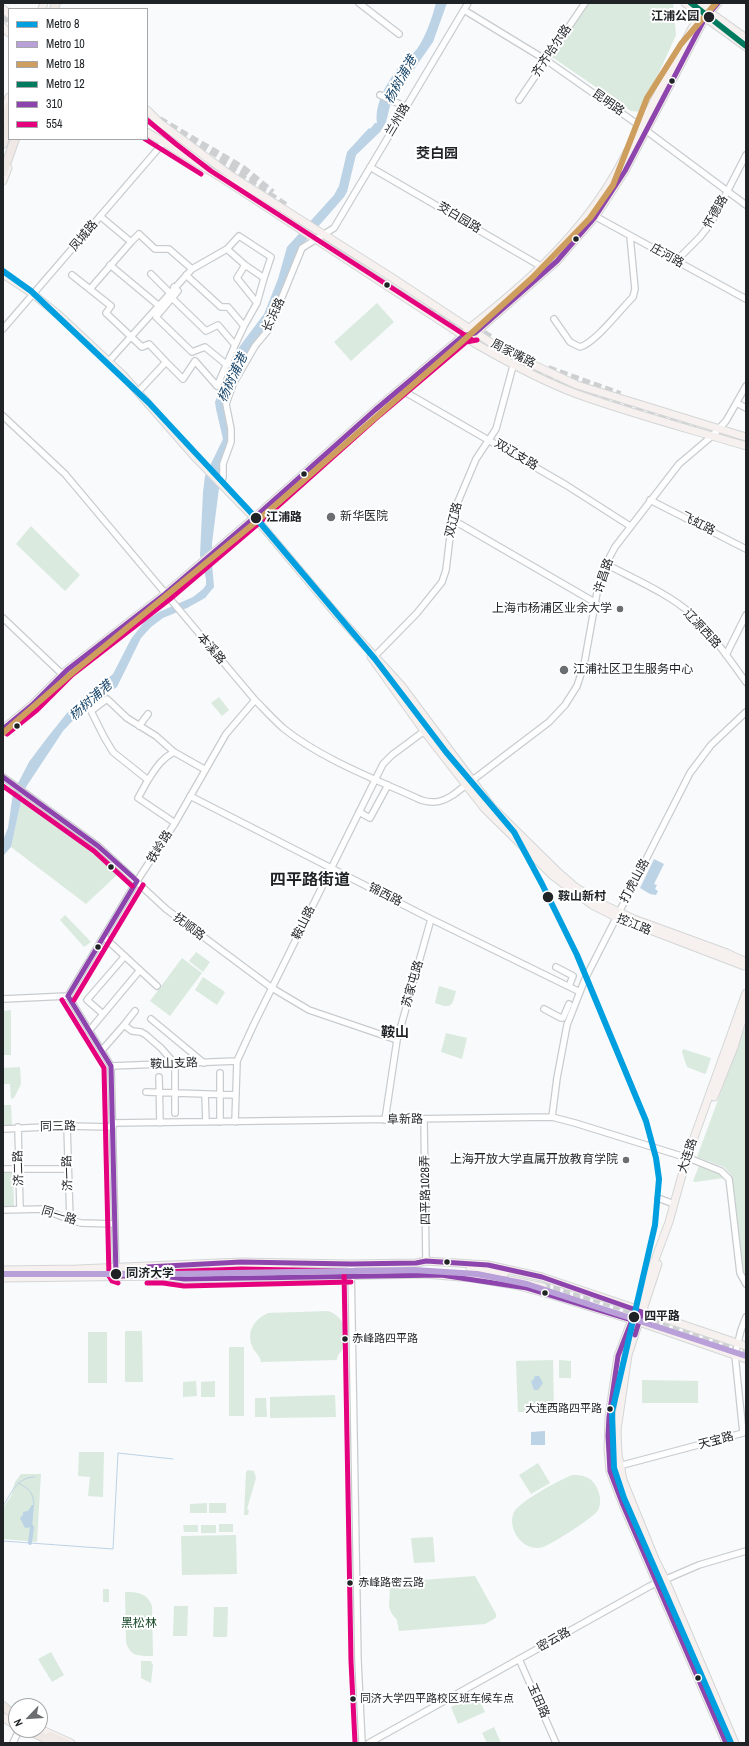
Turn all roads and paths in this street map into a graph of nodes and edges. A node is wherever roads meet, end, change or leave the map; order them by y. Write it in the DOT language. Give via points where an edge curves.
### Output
graph roads {
  1 [pos="359,3"];
  2 [pos="468,3"];
  3 [pos="585,3"];
  4 [pos="685,3"];
  5 [pos="697,3"];
  6 [pos="718,3"];
  7 [pos="464,10"];
  8 [pos="706,11"];
  9 [pos="400,34"];
  10 [pos="746,38"];
  11 [pos="746,47"];
  12 [pos="546,60"];
  13 [pos="380,95"];
  14 [pos="8,100"];
  15 [pos="519,100"];
  16 [pos="406,107"];
  17 [pos="8,109"];
  18 [pos="148,111"];
  19 [pos="3,113"];
  20 [pos="8,116"];
  21 [pos="148,117"];
  22 [pos="3,123"];
  23 [pos="160,123"];
  24 [pos="643,128"];
  25 [pos="8,129"];
  26 [pos="148,130"];
  27 [pos="3,132"];
  28 [pos="148,133"];
  29 [pos="154,136"];
  30 [pos="12,140"];
  31 [pos="12,140"];
  32 [pos="12,140"];
  33 [pos="18,140"];
  34 [pos="164,142"];
  35 [pos="3,144"];
  36 [pos="746,155"];
  37 [pos="3,159"];
  38 [pos="3,165"];
  39 [pos="370,167"];
  40 [pos="3,173"];
  41 [pos="3,181"];
  42 [pos="727,192"];
  43 [pos="746,206"];
  44 [pos="592,215"];
  45 [pos="100,216"];
  46 [pos="324,235"];
  47 [pos="630,236"];
  48 [pos="313,238"];
  49 [pos="131,242"];
  50 [pos="227,249"];
  51 [pos="676,261"];
  52 [pos="110,265"];
  53 [pos="245,265"];
  54 [pos="192,269"];
  55 [pos="543,270"];
  56 [pos="3,274"];
  57 [pos="151,274"];
  58 [pos="72,275"];
  59 [pos="186,275"];
  60 [pos="264,278"];
  61 [pos="174,287"];
  62 [pos="90,289"];
  63 [pos="169,292"];
  64 [pos="33,294"];
  65 [pos="172,298"];
  66 [pos="746,299"];
  67 [pos="257,303"];
  68 [pos="158,305"];
  69 [pos="554,320"];
  70 [pos="244,326"];
  71 [pos="468,328"];
  72 [pos="3,329"];
  73 [pos="475,333"];
  74 [pos="130,335"];
  75 [pos="463,336"];
  76 [pos="235,345"];
  77 [pos="109,360"];
  78 [pos="166,362"];
  79 [pos="227,365"];
  80 [pos="513,366"];
  81 [pos="746,386"];
  82 [pos="400,389"];
  83 [pos="138,392"];
  84 [pos="737,402"];
  85 [pos="746,408"];
  86 [pos="3,416"];
  87 [pos="720,428"];
  88 [pos="712,436"];
  89 [pos="746,437"];
  90 [pos="489,439"];
  91 [pos="746,446"];
  92 [pos="221,483"];
  93 [pos="650,500"];
  94 [pos="254,518"];
  95 [pos="453,520"];
  96 [pos="630,526"];
  97 [pos="746,549"];
  98 [pos="606,564"];
  99 [pos="165,594"];
  100 [pos="596,603"];
  101 [pos="746,615"];
  102 [pos="3,618"];
  103 [pos="726,655"];
  104 [pos="374,657"];
  105 [pos="62,674"];
  106 [pos="746,682"];
  107 [pos="255,700"];
  108 [pos="746,712"];
  109 [pos="148,714"];
  110 [pos="139,726"];
  111 [pos="431,726"];
  112 [pos="3,729"];
  113 [pos="424,731"];
  114 [pos="174,752"];
  115 [pos="204,769"];
  116 [pos="3,777"];
  117 [pos="148,780"];
  118 [pos="375,780"];
  119 [pos="469,783"];
  120 [pos="388,785"];
  121 [pos="190,796"];
  122 [pos="359,812"];
  123 [pos="175,822"];
  124 [pos="331,868"];
  125 [pos="137,881"];
  126 [pos="618,914"];
  127 [pos="431,919"];
  128 [pos="104,937"];
  129 [pos="125,956"];
  130 [pos="746,962"];
  131 [pos="746,966"];
  132 [pos="556,967"];
  133 [pos="140,970"];
  134 [pos="157,986"];
  135 [pos="569,986"];
  136 [pos="272,988"];
  137 [pos="580,992"];
  138 [pos="746,993"];
  139 [pos="68,996"];
  140 [pos="3,999"];
  141 [pos="569,1004"];
  142 [pos="746,1006"];
  143 [pos="544,1009"];
  144 [pos="135,1011"];
  145 [pos="103,1014"];
  146 [pos="151,1019"];
  147 [pos="124,1025"];
  148 [pos="89,1031"];
  149 [pos="397,1040"];
  150 [pos="103,1049"];
  151 [pos="237,1061"];
  152 [pos="204,1063"];
  153 [pos="175,1064"];
  154 [pos="111,1066"];
  155 [pos="220,1073"];
  156 [pos="159,1078"];
  157 [pos="146,1092"];
  158 [pos="160,1092"];
  159 [pos="175,1092"];
  160 [pos="206,1094"];
  161 [pos="220,1094"];
  162 [pos="236,1095"];
  163 [pos="175,1113"];
  164 [pos="552,1118"];
  165 [pos="385,1120"];
  166 [pos="424,1120"];
  167 [pos="206,1122"];
  168 [pos="220,1122"];
  169 [pos="235,1122"];
  170 [pos="160,1123"];
  171 [pos="112,1125"];
  172 [pos="67,1126"];
  173 [pos="18,1127"];
  174 [pos="3,1129"];
  175 [pos="689,1158"];
  176 [pos="3,1169"];
  177 [pos="19,1169"];
  178 [pos="67,1169"];
  179 [pos="658,1198"];
  180 [pos="674,1204"];
  181 [pos="20,1209"];
  182 [pos="3,1210"];
  183 [pos="70,1220"];
  184 [pos="115,1224"];
  185 [pos="426,1261"];
  186 [pos="416,1263"];
  187 [pos="351,1264"];
  188 [pos="116,1267"];
  189 [pos="3,1270"];
  190 [pos="181,1271"];
  191 [pos="425,1274"];
  192 [pos="351,1275"];
  193 [pos="116,1276"];
  194 [pos="3,1278"];
  195 [pos="566,1284"];
  196 [pos="746,1284"];
  197 [pos="559,1297"];
  198 [pos="638,1310"];
  199 [pos="746,1317"];
  200 [pos="635,1321"];
  201 [pos="738,1344"];
  202 [pos="746,1346"];
  203 [pos="735,1355"];
  204 [pos="746,1359"];
  205 [pos="619,1466"];
  206 [pos="746,1551"];
  207 [pos="665,1579"];
  208 [pos="657,1583"];
  209 [pos="520,1659"];
  210 [pos="48,1733"];
  211 [pos="48,1734"];
  212 [pos="40,1738"];
  213 [pos="45,1738"];
  214 [pos="50,1743"];
  215 [pos="55,1743"];
  216 [pos="66,1743"];
  217 [pos="71,1743"];
  218 [pos="362,1743"];
  219 [pos="369,1743"];
  220 [pos="556,1743"];
  221 [pos="726,1743"];
  222 [pos="735,1743"];
  1 -- 9 [label="street"];
  2 -- 7 [label="street, 兰州路"];
  3 -- 12 [label="street, 齐齐哈尔路"];
  4 -- 8 [label="main road"];
  5 -- 8 [label="main road"];
  6 -- 8 [label="main road"];
  7 -- 12 [label="street, 昆明路"];
  7 -- 16 [label="street, 兰州路"];
  8 -- 10 [label="main road"];
  8 -- 11 [label="main road"];
  8 -- 24 [label="main road"];
  12 -- 15 [label="street, 齐齐哈尔路"];
  12 -- 24 [label="street, 昆明路"];
  13 -- 16 [label="street"];
  14 -- 19 [label="main road"];
  16 -- 39 [label="street, 兰州路"];
  17 -- 22 [label="highway"];
  18 -- 23 [label="main road, 周家嘴路"];
  20 -- 27 [label="main road"];
  21 -- 23 [label="main road"];
  23 -- 46 [label="main road, 周家嘴路" via="232,177"];
  24 -- 42 [label="street, 昆明路"];
  24 -- 44 [label="main road" via="625,171"];
  25 -- 35 [label="highway"];
  26 -- 29 [label="main road"];
  28 -- 29 [label="main road, 周家嘴路"];
  29 -- 34 [label="main road, 周家嘴路"];
  30 -- 37 [label="highway"];
  31 -- 38 [label="main road"];
  32 -- 40 [label="highway"];
  33 -- 41 [label="main road"];
  34 -- 45 [label="street, 凤城路"];
  34 -- 48 [label="main road, 周家嘴路"];
  36 -- 42 [label="street, 怀德路"];
  39 -- 46 [label="street, 兰州路" via="334,228"];
  39 -- 55 [label="street, 茭白园路"];
  42 -- 43 [label="street, 昆明路"];
  42 -- 51 [label="street, 怀德路" via="704,232"];
  44 -- 47 [label="street, 庄河路"];
  44 -- 55 [label="main road" via="569,248"];
  45 -- 49 [label="street"];
  45 -- 64 [label="street, 凤城路"];
  46 -- 48 [label="street, 长浜路"];
  46 -- 71 [label="main road, 周家嘴路"];
  47 -- 51 [label="street, 庄河路"];
  47 -- 69 [label="street" via="635,289 633,297 588,345 580,347 570,342"];
  48 -- 75 [label="main road, 周家嘴路"];
  48 -- 92 [label="street, 长浜路" via="302,248 269,330 255,346 233,384 226,404 231,442 223,464"];
  49 -- 52 [label="street"];
  49 -- 54 [label="street" via="138,234 155,249 169,249"];
  50 -- 53 [label="street"];
  50 -- 54 [label="street"];
  50 -- 60 [label="street" via="239,236 271,257"];
  51 -- 66 [label="street, 庄河路"];
  52 -- 62 [label="street"];
  52 -- 68 [label="street"];
  53 -- 60 [label="street"];
  53 -- 67 [label="street" via="238,278"];
  54 -- 59 [label="street"];
  55 -- 71 [label="main road"];
  55 -- 73 [label="main road"];
  56 -- 64 [label="main road, 控江路"];
  57 -- 63 [label="street"];
  58 -- 62 [label="street"];
  59 -- 61 [label="street"];
  59 -- 70 [label="street" via="222,307 228,307"];
  60 -- 67 [label="street"];
  61 -- 63 [label="street"];
  61 -- 65 [label="street" via="178,291"];
  62 -- 74 [label="street" via="111,306 106,313"];
  63 -- 68 [label="street"];
  64 -- 72 [label="street, 凤城路"];
  64 -- 77 [label="main road, 控江路"];
  65 -- 76 [label="street" via="206,331 218,325"];
  65 -- 79 [label="street" via="156,317 192,352 205,347"];
  67 -- 70 [label="street"];
  68 -- 74 [label="street"];
  70 -- 76 [label="street"];
  71 -- 73 [label="main road, 周家嘴路"];
  71 -- 75 [label="main road"];
  73 -- 75 [label="main road"];
  73 -- 87 [label="main road, 周家嘴路" via="516,358 578,385"];
  74 -- 77 [label="street"];
  74 -- 78 [label="street" via="142,347 149,344"];
  75 -- 80 [label="main road, 周家嘴路"];
  75 -- 82 [label="main road"];
  76 -- 79 [label="street"];
  77 -- 83 [label="main road, 控江路"];
  78 -- 79 [label="street" via="182,378 194,361 217,386"];
  78 -- 83 [label="street"];
  80 -- 88 [label="main road, 周家嘴路" via="584,396"];
  80 -- 90 [label="street, 双辽路" via="496,429"];
  81 -- 84 [label="street, 许昌路"];
  82 -- 90 [label="street, 双辽支路"];
  82 -- 94 [label="main road"];
  83 -- 92 [label="main road, 控江路"];
  84 -- 85 [label="street"];
  84 -- 87 [label="street, 许昌路"];
  86 -- 99 [label="street, 本溪路" via="65,474"];
  87 -- 88 [label="street, 许昌路"];
  87 -- 89 [label="main road, 周家嘴路"];
  88 -- 91 [label="main road, 周家嘴路"];
  88 -- 93 [label="street, 许昌路" via="679,464"];
  90 -- 95 [label="street, 双辽路" via="476,459"];
  90 -- 96 [label="street, 双辽支路"];
  92 -- 94 [label="main road, 控江路"];
  93 -- 96 [label="street, 许昌路"];
  93 -- 97 [label="street, 飞虹路"];
  94 -- 99 [label="main road"];
  94 -- 104 [label="main road, 控江路"];
  95 -- 100 [label="street"];
  95 -- 104 [label="street, 双辽路" via="442,582 416,614"];
  96 -- 98 [label="street, 许昌路"];
  98 -- 100 [label="street, 许昌路" via="598,587"];
  98 -- 103 [label="street, 辽源西路" via="681,606"];
  99 -- 105 [label="main road"];
  99 -- 107 [label="street, 本溪路"];
  100 -- 119 [label="street, 许昌路" via="584,665 577,686 565,705 549,722"];
  101 -- 103 [label="street"];
  102 -- 105 [label="street"];
  103 -- 106 [label="street, 辽源西路"];
  104 -- 111 [label="main road, 控江路" via="401,685"];
  104 -- 113 [label="main road, 控江路"];
  105 -- 112 [label="main road" via="32,705"];
  107 -- 115 [label="street, 铁岭路" via="226,734"];
  107 -- 118 [label="street, 本溪路" via="284,728 318,751"];
  108 -- 126 [label="street, 打虎山路" via="711,745 695,766"];
  109 -- 110 [label="street"];
  110 -- 114 [label="street" via="156,736"];
  110 -- 117 [label="street" via="107,699 91,711 113,752"];
  111 -- 113 [label="street, 鞍山路"];
  111 -- 119 [label="main road, 控江路"];
  113 -- 118 [label="street, 鞍山路" via="392,755"];
  113 -- 119 [label="main road, 控江路"];
  114 -- 115 [label="street"];
  114 -- 117 [label="street" via="162,760"];
  115 -- 121 [label="street, 铁岭路"];
  116 -- 125 [label="street, 抚顺路" via="98,846"];
  117 -- 123 [label="street" via="138,798"];
  118 -- 120 [label="street, 本溪路"];
  118 -- 122 [label="street, 鞍山路"];
  119 -- 120 [label="street, 本溪路" via="447,799 434,803"];
  119 -- 126 [label="main road, 控江路" via="558,872 574,886"];
  119 -- 126 [label="main road, 控江路" via="484,808 515,842 553,876 592,905"];
  120 -- 122 [label="street" via="370,818"];
  121 -- 123 [label="street, 铁岭路"];
  121 -- 124 [label="street, 锦西路"];
  122 -- 124 [label="street, 鞍山路"];
  123 -- 125 [label="street, 铁岭路"];
  124 -- 127 [label="street, 锦西路"];
  124 -- 136 [label="street, 鞍山路"];
  125 -- 128 [label="street, 铁岭路"];
  125 -- 136 [label="street, 抚顺路" via="200,938"];
  126 -- 130 [label="main road, 控江路"];
  126 -- 131 [label="main road, 控江路"];
  126 -- 137 [label="street, 打虎山路"];
  127 -- 135 [label="street, 锦西路"];
  127 -- 149 [label="street, 苏家屯路"];
  128 -- 129 [label="street"];
  128 -- 139 [label="street, 铁岭路"];
  129 -- 133 [label="street"];
  129 -- 145 [label="street" via="87,1000"];
  132 -- 135 [label="street" via="573,976"];
  133 -- 134 [label="street"];
  133 -- 145 [label="street"];
  135 -- 137 [label="street, 锦西路"];
  136 -- 149 [label="street, 抚顺路" via="309,1010"];
  136 -- 151 [label="street, 鞍山路"];
  137 -- 164 [label="street, 打虎山路" via="567,1025"];
  138 -- 175 [label="main road, 大连路"];
  139 -- 140 [label="street"];
  139 -- 148 [label="street"];
  141 -- 143 [label="street" via="563,1018"];
  142 -- 175 [label="main road, 大连路" via="734,1047"];
  144 -- 147 [label="street"];
  145 -- 148 [label="street"];
  146 -- 152 [label="street"];
  147 -- 150 [label="street"];
  147 -- 153 [label="street" via="132,1032 146,1035"];
  148 -- 154 [label="street"];
  149 -- 165 [label="street, 苏家屯路"];
  151 -- 152 [label="street, 鞍山支路"];
  151 -- 162 [label="street, 鞍山路"];
  152 -- 153 [label="street, 鞍山支路"];
  153 -- 154 [label="street, 鞍山支路"];
  153 -- 159 [label="street"];
  154 -- 171 [label="street"];
  155 -- 161 [label="street"];
  156 -- 158 [label="street"];
  157 -- 158 [label="street"];
  158 -- 159 [label="street"];
  158 -- 170 [label="street"];
  159 -- 160 [label="street"];
  159 -- 163 [label="street"];
  160 -- 161 [label="street"];
  160 -- 167 [label="street"];
  161 -- 162 [label="street"];
  161 -- 168 [label="street"];
  162 -- 169 [label="street, 鞍山路"];
  164 -- 166 [label="street, 阜新路"];
  164 -- 175 [label="street, 阜新路"];
  165 -- 166 [label="street, 阜新路"];
  165 -- 169 [label="street, 阜新路"];
  166 -- 185 [label="street, 四平路1028弄"];
  167 -- 168 [label="street, 阜新路"];
  167 -- 170 [label="street, 阜新路"];
  168 -- 169 [label="street, 阜新路"];
  170 -- 171 [label="street, 阜新路"];
  171 -- 172 [label="street, 同三路"];
  171 -- 184 [label="street"];
  172 -- 173 [label="street, 同三路"];
  172 -- 178 [label="street, 济一路"];
  173 -- 174 [label="street, 同三路"];
  173 -- 177 [label="street, 济二路"];
  175 -- 180 [label="main road, 大连路"];
  175 -- 196 [label="street, 阜新路" via="721,1171 729,1179 740,1273"];
  175 -- 198 [label="main road, 大连路" via="672,1224"];
  176 -- 177 [label="street"];
  177 -- 178 [label="street"];
  177 -- 181 [label="street, 济二路"];
  178 -- 183 [label="street, 济一路"];
  179 -- 180 [label="street"];
  180 -- 198 [label="main road, 大连路"];
  181 -- 182 [label="street, 同一路"];
  181 -- 183 [label="street, 同一路" via="43,1209"];
  183 -- 184 [label="street, 同一路" via="81,1223"];
  184 -- 188 [label="street"];
  185 -- 186 [label="main road"];
  185 -- 195 [label="main road" via="488,1265"];
  186 -- 187 [label="main road"];
  186 -- 191 [label="main road" via="504,1273 543,1285 465,1273 441,1271"];
  187 -- 190 [label="main road" via="294,1263 280,1268"];
  187 -- 192 [label="street"];
  188 -- 189 [label="main road"];
  188 -- 190 [label="main road"];
  188 -- 193 [label="street"];
  190 -- 192 [label="main road" via="273,1272 284,1276"];
  190 -- 193 [label="main road" via="163,1276"];
  191 -- 192 [label="main road"];
  191 -- 197 [label="main road" via="489,1281"];
  192 -- 218 [label="street" via="358,1661"];
  193 -- 194 [label="main road"];
  195 -- 197 [label="main road" via="565,1294"];
  195 -- 198 [label="main road"];
  197 -- 200 [label="main road"];
  198 -- 200 [label="main road"];
  198 -- 201 [label="main road"];
  199 -- 201 [label="street, 天宝路"];
  200 -- 203 [label="main road"];
  200 -- 205 [label="main road" via="618,1424"];
  200 -- 208 [label="main road" via="618,1356 609,1417 608,1450 610,1471"];
  201 -- 202 [label="main road"];
  201 -- 203 [label="street, 天宝路"];
  203 -- 204 [label="main road"];
  203 -- 205 [label="street, 天宝路" via="744,1429 742,1434"];
  205 -- 207 [label="main road" via="626,1490"];
  206 -- 207 [label="street, 密云路" via="699,1565"];
  207 -- 208 [label="street, 密云路"];
  207 -- 222 [label="main road"];
  208 -- 209 [label="street, 密云路"];
  208 -- 221 [label="main road"];
  209 -- 219 [label="street, 密云路"];
  209 -- 220 [label="street, 玉田路"];
  210 -- 217 [label="main road"];
  211 -- 216 [label="highway"];
  212 -- 214 [label="main road"];
  213 -- 215 [label="highway"];
}
